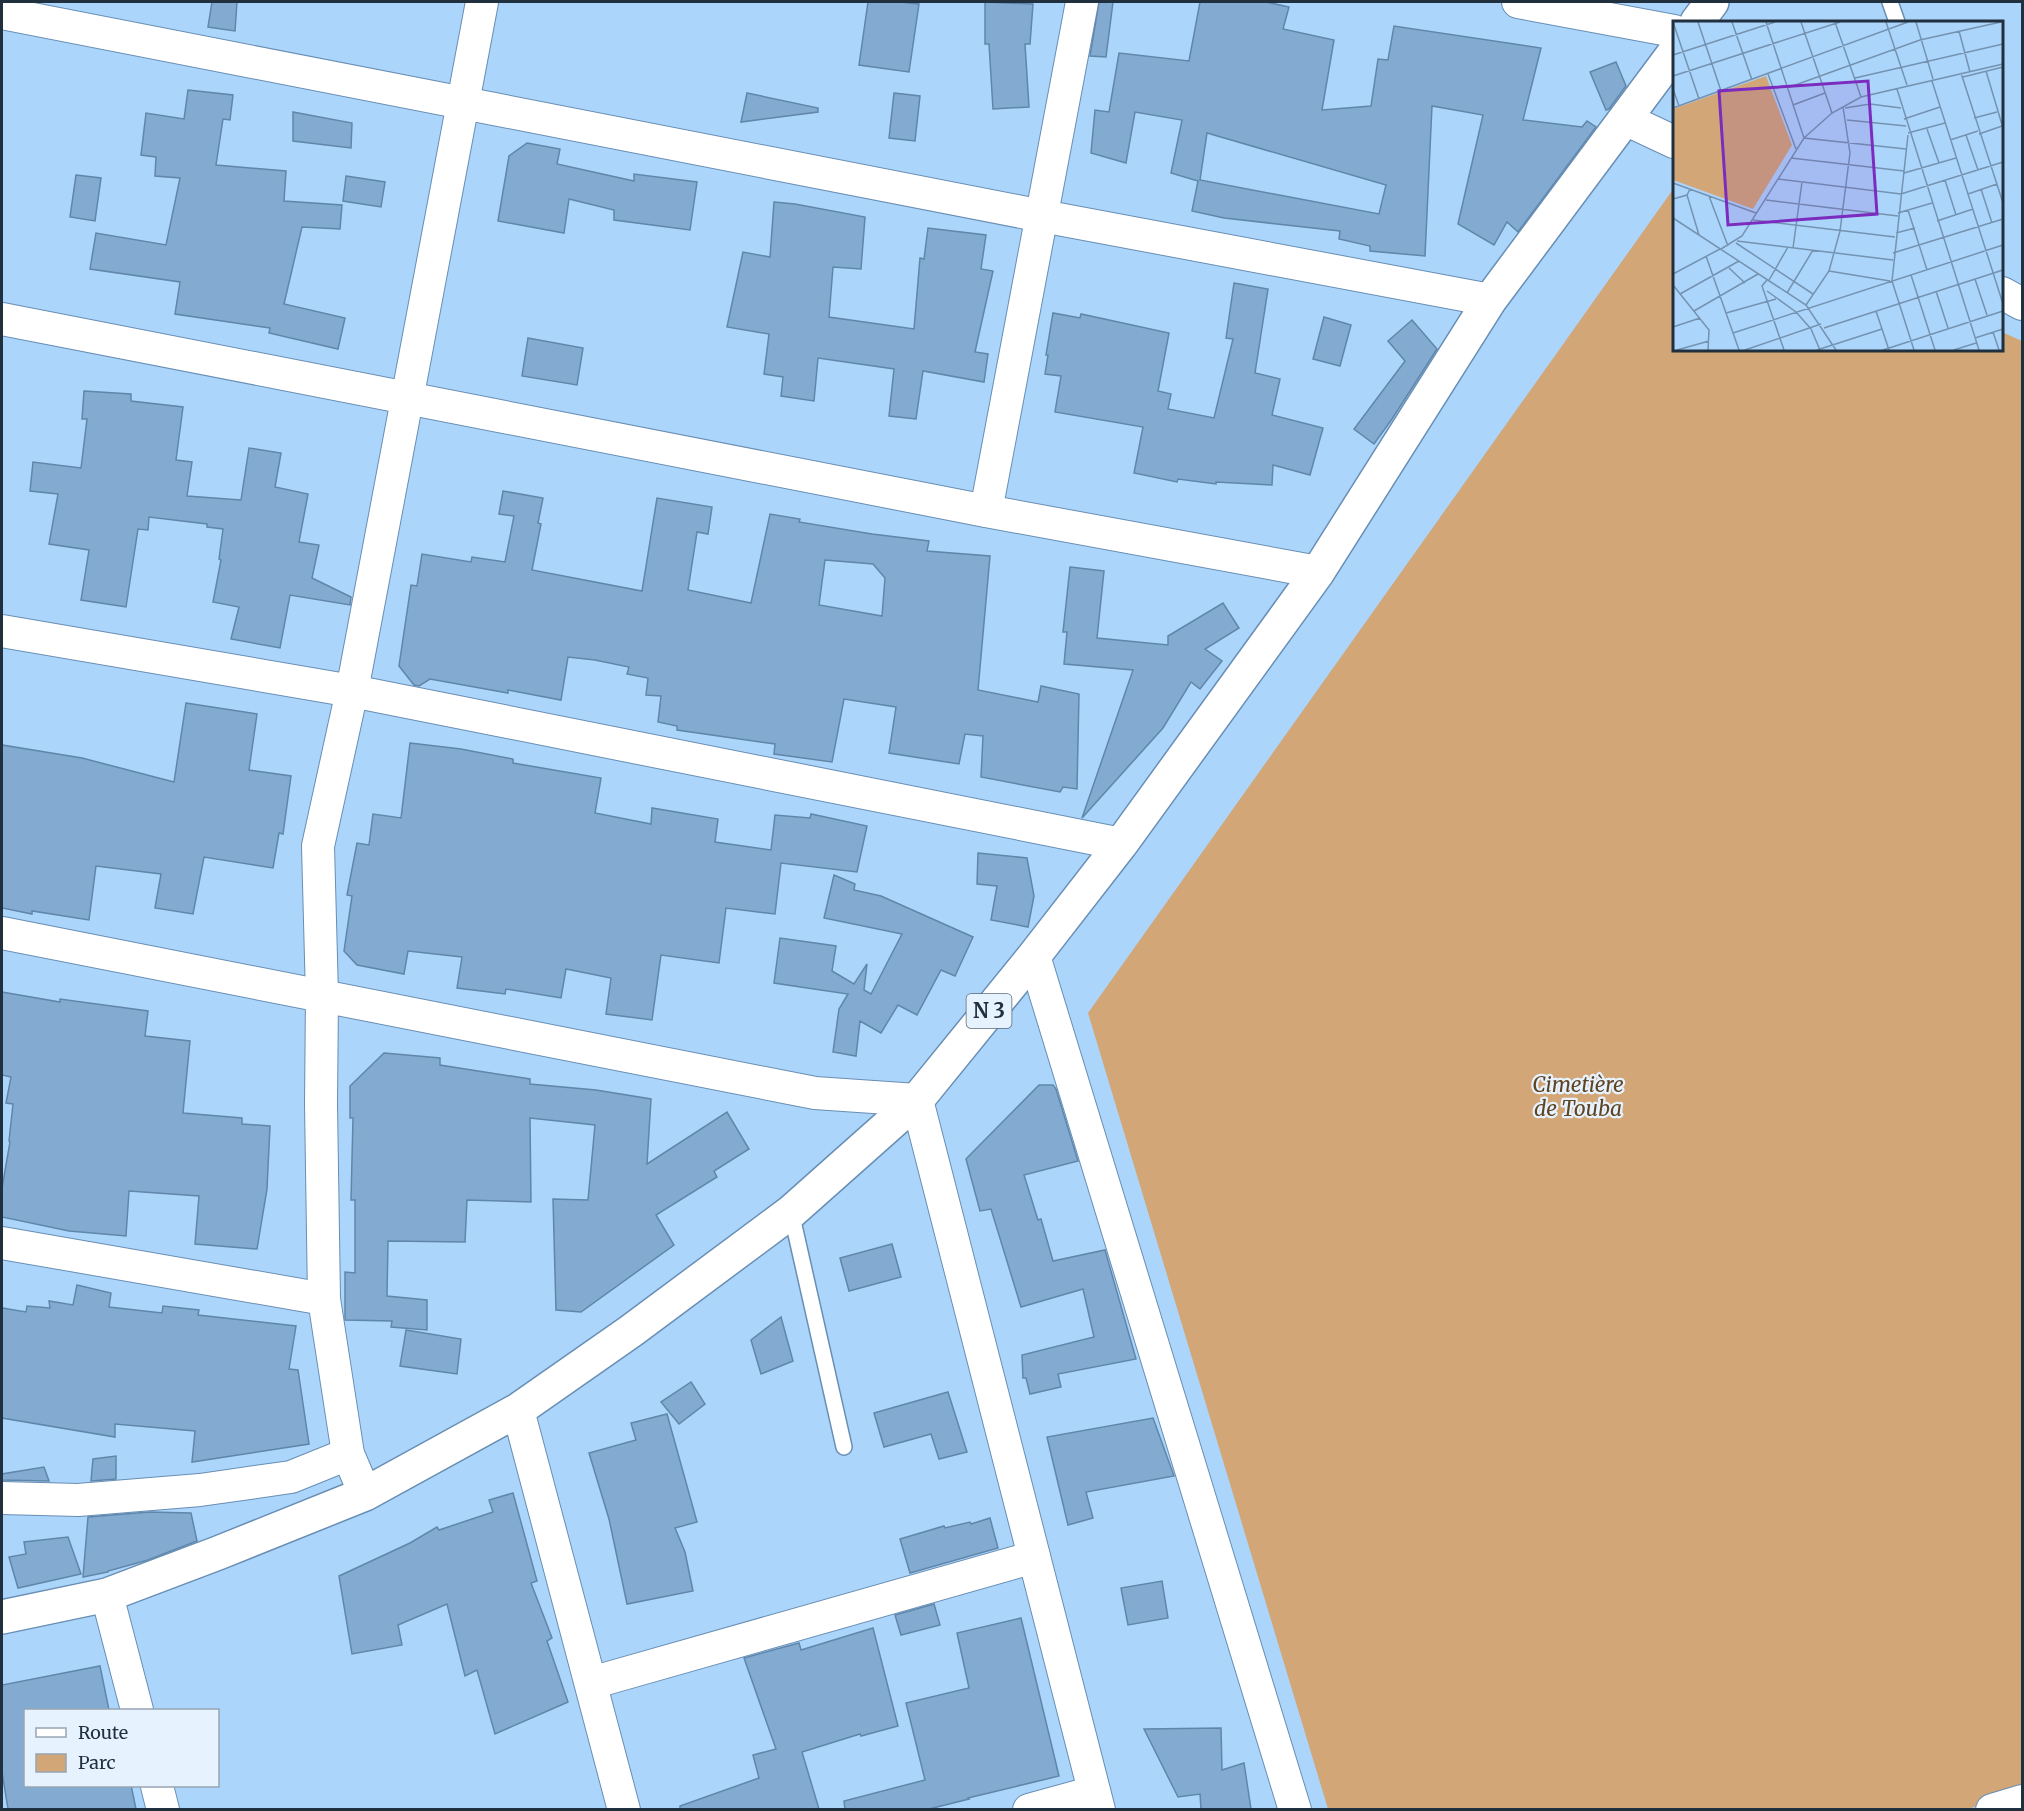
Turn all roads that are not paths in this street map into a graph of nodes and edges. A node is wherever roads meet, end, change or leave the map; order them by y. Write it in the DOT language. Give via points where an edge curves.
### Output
graph roads {
  1 [pos="482,2"];
  2 [pos="1082,2"];
  3 [pos="1518,2"];
  4 [pos="1712,2"];
  5 [pos="1890,2"];
  6 [pos="2,13"];
  7 [pos="1698,21"];
  8 [pos="1897,21"];
  9 [pos="1673,31"];
  10 [pos="1673,53"];
  11 [pos="463,103"];
  12 [pos="1625,119"];
  13 [pos="1673,142"];
  14 [pos="1042,216"];
  15 [pos="2003,294"];
  16 [pos="1490,300"];
  17 [pos="2022,304"];
  18 [pos="2,319"];
  19 [pos="408,397"];
  20 [pos="986,511"];
  21 [pos="1318,572"];
  22 [pos="2,632"];
  23 [pos="352,691"];
  24 [pos="1121,844"];
  25 [pos="2,933"];
  26 [pos="1034,956"];
  27 [pos="322,996"];
  28 [pos="917,1100"];
  29 [pos="791,1212"];
  30 [pos="2,1244"];
  31 [pos="324,1299"];
  32 [pos="518,1410"];
  33 [pos="844,1447"];
  34 [pos="348,1454"];
  35 [pos="365,1494"];
  36 [pos="2,1498"];
  37 [pos="1034,1557"];
  38 [pos="107,1595"];
  39 [pos="2,1617"];
  40 [pos="591,1683"];
  41 [pos="137,1709"];
  42 [pos="158,1787"];
  43 [pos="1097,1801"];
  44 [pos="163,1809"];
  45 [pos="624,1809"];
  46 [pos="1029,1809"];
  47 [pos="1295,1809"];
  1 -- 11 [label="street"];
  2 -- 14 [label="street"];
  3 -- 9 [label="street"];
  4 -- 7 [label="main road"];
  5 -- 8 [label="lane"];
  6 -- 11 [label="street"];
  10 -- 12 [label="main road, N 3"];
  11 -- 14 [label="street"];
  11 -- 19 [label="street"];
  12 -- 13 [label="street"];
  12 -- 16 [label="main road, N 3"];
  14 -- 16 [label="street"];
  14 -- 20 [label="street"];
  15 -- 17 [label="street"];
  16 -- 21 [label="main road, N 3"];
  18 -- 19 [label="street"];
  19 -- 20 [label="street"];
  19 -- 23 [label="street"];
  20 -- 21 [label="street"];
  21 -- 24 [label="main road, N 3"];
  22 -- 23 [label="street"];
  23 -- 24 [label="street"];
  23 -- 27 [label="street" via="318,846"];
  24 -- 26 [label="main road, N 3"];
  25 -- 27 [label="street"];
  26 -- 28 [label="main road, N 3"];
  26 -- 47 [label="street"];
  27 -- 28 [label="street" via="815,1093"];
  27 -- 31 [label="street"];
  28 -- 29 [label="main road, N 3"];
  28 -- 37 [label="street"];
  29 -- 32 [label="main road, N 3"];
  29 -- 33 [label="lane"];
  30 -- 31 [label="street"];
  31 -- 34 [label="street"];
  32 -- 35 [label="main road, N 3"];
  32 -- 40 [label="street"];
  34 -- 35 [label="street"];
  34 -- 36 [label="street" via="291,1477 201,1490 78,1500"];
  35 -- 38 [label="main road, N 3"];
  37 -- 40 [label="street"];
  37 -- 43 [label="street"];
  38 -- 39 [label="main road, N 3"];
  38 -- 41 [label="street"];
  40 -- 45 [label="street"];
  42 -- 44 [label="street"];
  43 -- 46 [label="street"];
}
